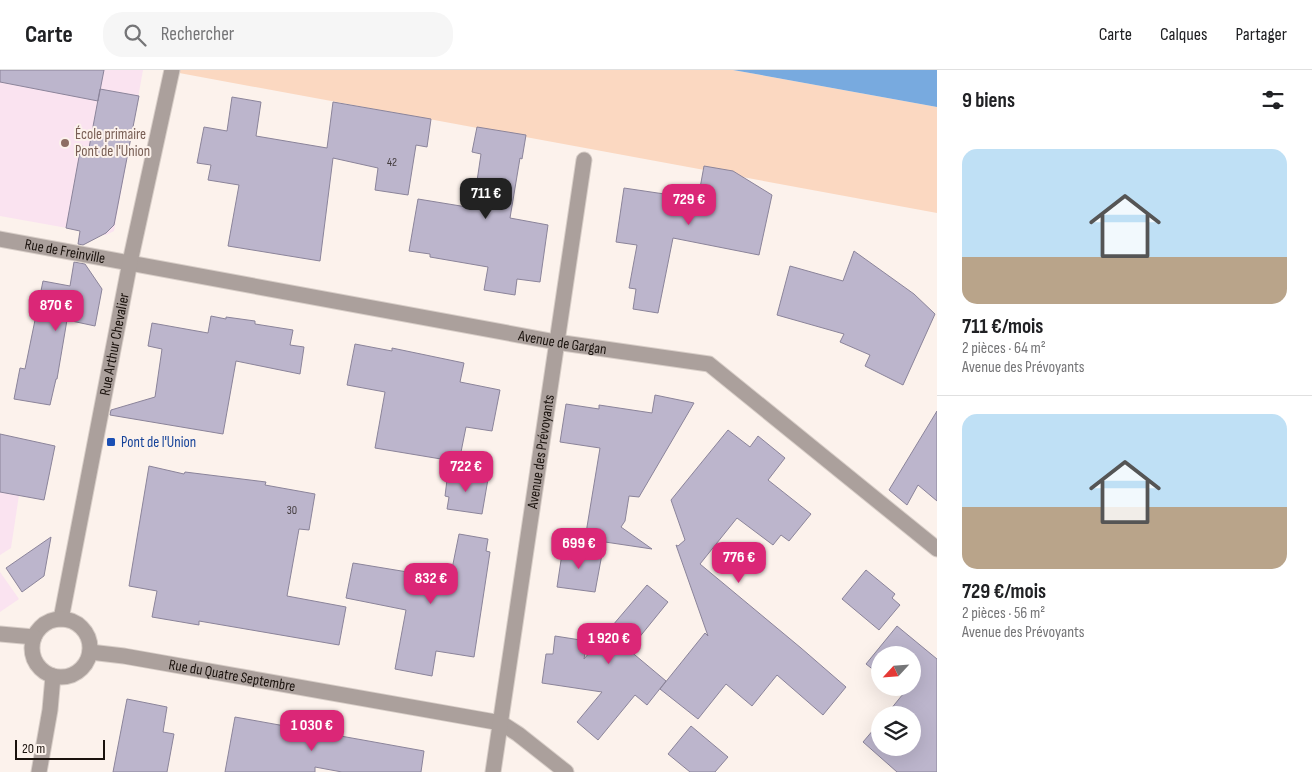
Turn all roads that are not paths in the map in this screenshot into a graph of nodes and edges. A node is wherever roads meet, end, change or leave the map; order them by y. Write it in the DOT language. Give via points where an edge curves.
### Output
graph roads {
  1 [pos="172,70"];
  2 [pos="584,160"];
  3 [pos="0,239"];
  4 [pos="130,262"];
  5 [pos="556,342"];
  6 [pos="937,549"];
  7 [pos="61,619"];
  8 [pos="0,634"];
  9 [pos="34,637"];
  10 [pos="90,652"];
  11 [pos="53,676"];
  12 [pos="501,723"];
  13 [pos="39,772"];
  14 [pos="493,772"];
  15 [pos="566,772"];
  1 -- 4 [label="street, Rue Arthur Chevalier"];
  2 -- 5 [label="street, Avenue des Prévoyants"];
  3 -- 4 [label="street, Rue de Freinville"];
  4 -- 5 [label="street, Avenue de Gargan"];
  4 -- 7 [label="street, Rue Arthur Chevalier"];
  5 -- 6 [label="street, Avenue de Gargan" via="709,364"];
  5 -- 12 [label="street, Avenue des Prévoyants"];
  7 -- 9 [label="street" via="44,624"];
  7 -- 10 [label="street" via="79,626 86,633"];
  8 -- 9 [label="street"];
  9 -- 11 [label="street" via="32,657 37,666"];
  10 -- 11 [label="street" via="80,670 63,677"];
  10 -- 12 [label="street, Rue du Quatre Septembre"];
  11 -- 13 [label="street"];
  12 -- 14 [label="street, Avenue des Prévoyants"];
  12 -- 15 [label="street, Rue du Quatre Septembre"];
}
